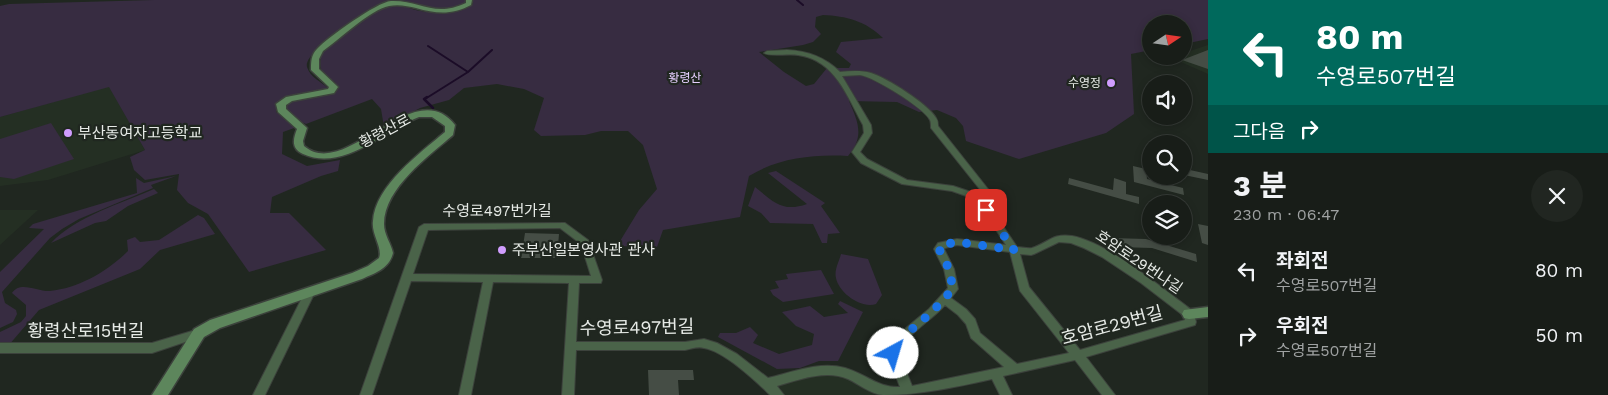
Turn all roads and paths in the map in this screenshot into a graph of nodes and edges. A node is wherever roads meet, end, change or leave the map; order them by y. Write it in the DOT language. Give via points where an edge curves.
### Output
graph roads {
  1 [pos="469,0"];
  2 [pos="767,53"];
  3 [pos="838,74"];
  4 [pos="995,203"];
  5 [pos="1014,250"];
  6 [pos="406,277"];
  7 [pos="489,278"];
  8 [pos="574,280"];
  9 [pos="310,292"];
  10 [pos="944,299"];
  11 [pos="1208,312"];
  12 [pos="1189,314"];
  13 [pos="199,333"];
  14 [pos="570,346"];
  15 [pos="0,348"];
  16 [pos="1077,355"];
  17 [pos="1015,369"];
  18 [pos="996,374"];
  19 [pos="766,384"];
  20 [pos="916,392"];
  21 [pos="160,395"];
  22 [pos="259,395"];
  23 [pos="366,395"];
  24 [pos="465,395"];
  25 [pos="568,395"];
  26 [pos="778,395"];
  27 [pos="1006,395"];
  28 [pos="1109,395"];
  1 -- 9 [label="street, 황령산로" via="470,4 464,8 436,11 400,2 382,5 320,50 315,59 315,70 334,87 331,91 289,99 282,104 281,110 302,128 297,141 299,148 319,157 356,147 416,115 434,114 445,118 450,125 450,133 410,170 385,200 379,216 379,234 387,248 378,266"];
  2 -- 3 [label="street" via="786,51 823,59"];
  3 -- 4 [label="street" via="872,75 923,108"];
  3 -- 4 [label="street" via="867,125 868,133 856,152 864,161 905,182 953,189"];
  4 -- 5 [label="street" via="986,210"];
  5 -- 10 [label="street, 호암로29번나길" via="957,242 941,245 939,249 953,282 953,289"];
  5 -- 12 [label="street, 호암로29번나길" via="1031,252 1043,249 1058,239 1085,243 1103,252"];
  5 -- 16 [label="street" via="1024,288"];
  6 -- 7 [label="street"];
  6 -- 8 [label="street, 수영로497번가길" via="424,226 562,225 585,242 597,280"];
  6 -- 23 [label="street"];
  7 -- 8 [label="street"];
  7 -- 24 [label="street"];
  8 -- 14 [label="street"];
  9 -- 13 [label="street, 황령산로" via="215,324"];
  9 -- 22 [label="street"];
  10 -- 17 [label="street" via="962,312 976,334"];
  10 -- 20 [label="street" via="916,328 898,341 893,353"];
  11 -- 12 [label="street"];
  12 -- 16 [label="street, 호암로29번길" via="1191,322"];
  13 -- 15 [label="street, 황령산로15번길" via="152,348"];
  13 -- 21 [label="street"];
  14 -- 19 [label="street, 수영로497번길" via="685,346 702,343 718,349"];
  14 -- 25 [label="street"];
  16 -- 17 [label="street, 호암로29번길"];
  16 -- 28 [label="street"];
  17 -- 18 [label="street, 호암로29번길"];
  18 -- 20 [label="street, 호암로29번길"];
  18 -- 27 [label="street"];
  19 -- 20 [label="street, 호암로29번길" via="829,371 845,373 888,392"];
  19 -- 26 [label="street, 수영로497번길"];
}
